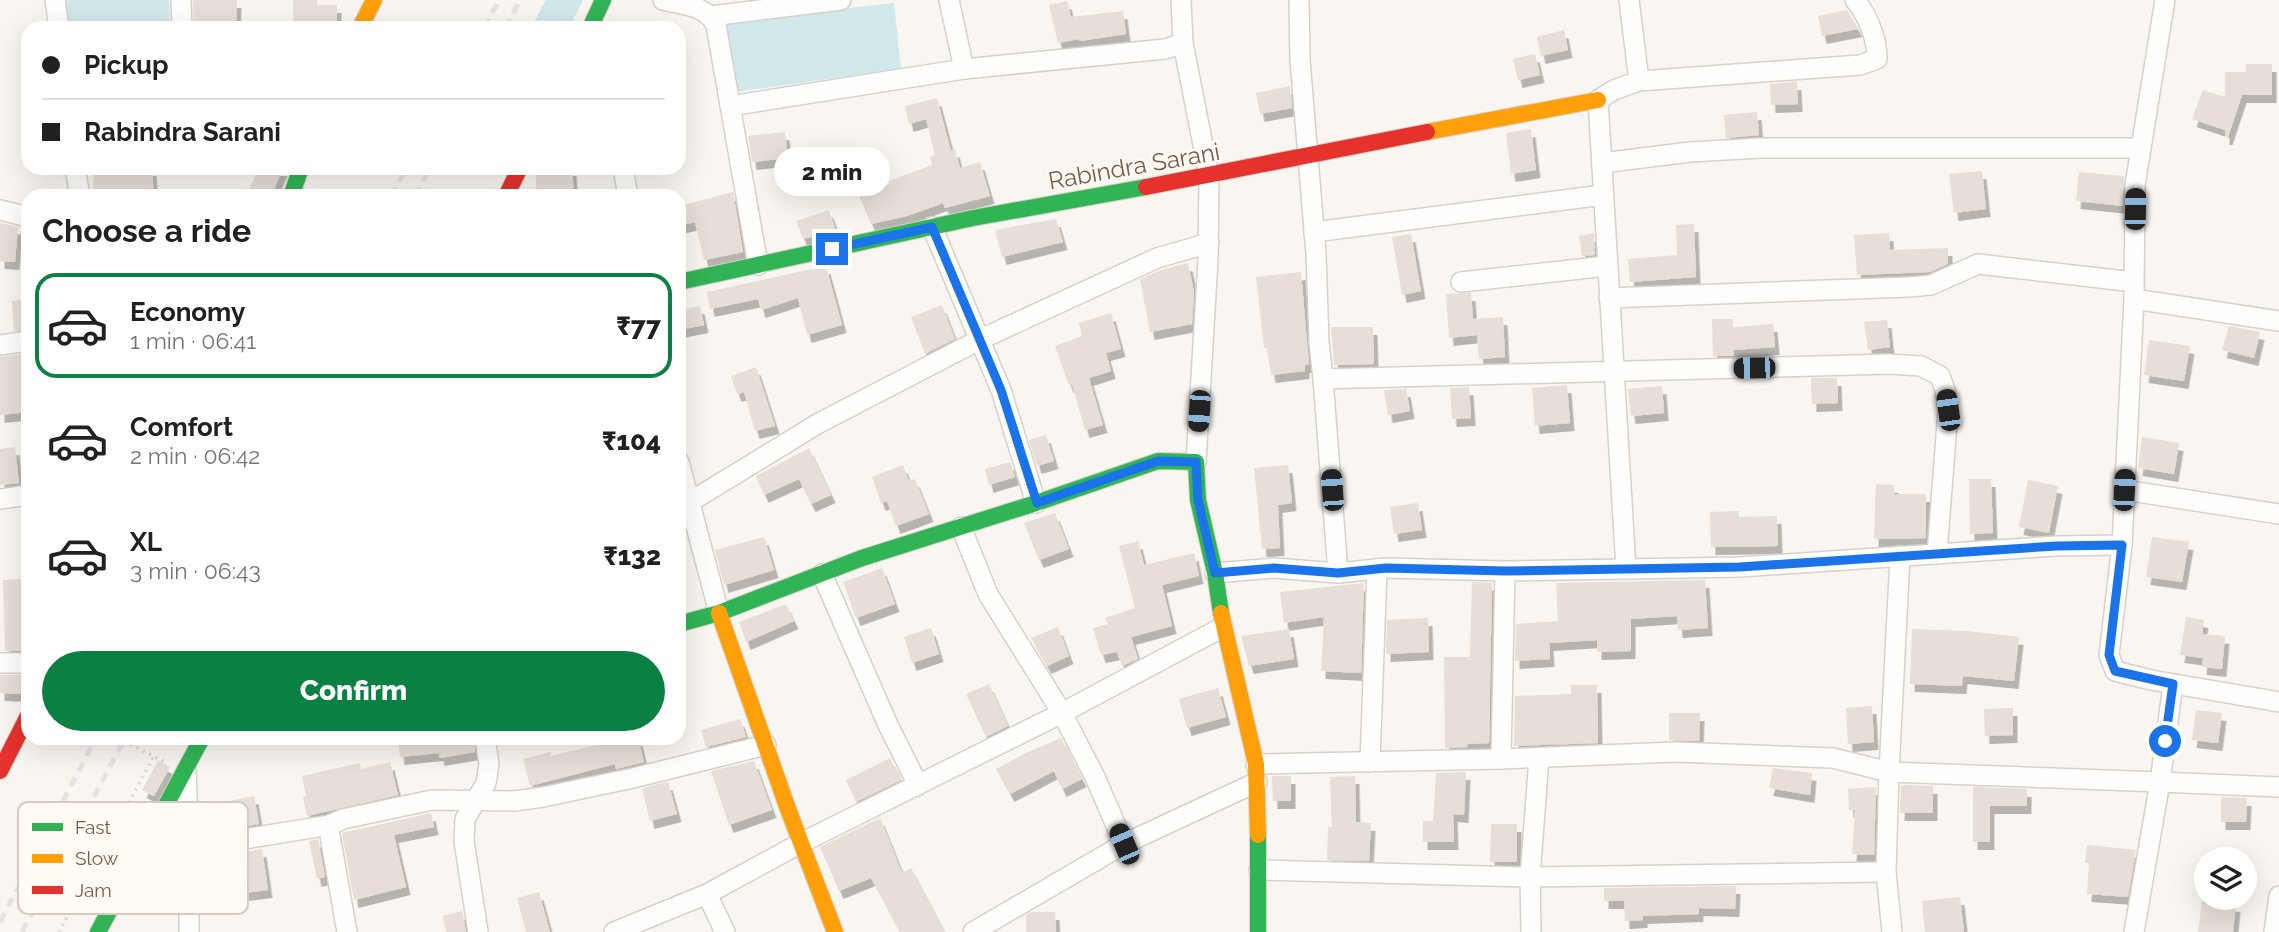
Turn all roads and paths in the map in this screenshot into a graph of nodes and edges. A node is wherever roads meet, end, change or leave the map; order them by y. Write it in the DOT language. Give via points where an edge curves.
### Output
graph roads {
  1 [pos="55,0"];
  2 [pos="181,0"];
  3 [pos="374,0"];
  4 [pos="663,0"];
  5 [pos="841,0"];
  6 [pos="949,0"];
  7 [pos="1181,0"];
  8 [pos="1299,0"];
  9 [pos="1629,0"];
  10 [pos="1855,0"];
  11 [pos="2165,0"];
  12 [pos="603,1"];
  13 [pos="711,16"];
  14 [pos="58,21"];
  15 [pos="182,21"];
  16 [pos="364,21"];
  17 [pos="593,21"];
  18 [pos="605,21"];
  19 [pos="1182,43"];
  20 [pos="964,69"];
  21 [pos="1639,81"];
  22 [pos="1598,100"];
  23 [pos="730,106"];
  24 [pos="2141,148"];
  25 [pos="1307,155"];
  26 [pos="1602,163"];
  27 [pos="1209,176"];
  28 [pos="1603,195"];
  29 [pos="0,210"];
  30 [pos="21,214"];
  31 [pos="932,227"];
  32 [pos="1314,232"];
  33 [pos="1209,243"];
  34 [pos="758,265"];
  35 [pos="1607,267"];
  36 [pos="686,280"];
  37 [pos="1461,282"];
  38 [pos="2134,291"];
  39 [pos="1609,298"];
  40 [pos="2279,321"];
  41 [pos="979,340"];
  42 [pos="21,342"];
  43 [pos="0,345"];
  44 [pos="1614,370"];
  45 [pos="1324,379"];
  46 [pos="1196,462"];
  47 [pos="2124,490"];
  48 [pos="21,496"];
  49 [pos="0,499"];
  50 [pos="1037,503"];
  51 [pos="687,514"];
  52 [pos="2279,514"];
  53 [pos="961,527"];
  54 [pos="2122,545"];
  55 [pos="1937,554"];
  56 [pos="1900,556"];
  57 [pos="1377,569"];
  58 [pos="1626,569"];
  59 [pos="1505,571"];
  60 [pos="1215,573"];
  61 [pos="1338,573"];
  62 [pos="822,574"];
  63 [pos="719,613"];
  64 [pos="686,622"];
  65 [pos="1223,627"];
  66 [pos="0,663"];
  67 [pos="21,663"];
  68 [pos="2173,684"];
  69 [pos="2279,702"];
  70 [pos="1062,713"];
  71 [pos="9,735"];
  72 [pos="132,745"];
  73 [pos="199,745"];
  74 [pos="486,745"];
  75 [pos="765,746"];
  76 [pos="153,756"];
  77 [pos="1539,758"];
  78 [pos="1501,759"];
  79 [pos="1370,762"];
  80 [pos="0,771"];
  81 [pos="186,772"];
  82 [pos="1889,772"];
  83 [pos="1257,773"];
  84 [pos="2160,782"];
  85 [pos="918,785"];
  86 [pos="2279,787"];
  87 [pos="475,801"];
  88 [pos="128,802"];
  89 [pos="169,802"];
  90 [pos="187,802"];
  91 [pos="330,825"];
  92 [pos="248,838"];
  93 [pos="801,843"];
  94 [pos="1124,844"];
  95 [pos="1259,870"];
  96 [pos="1886,873"];
  97 [pos="1530,877"];
  98 [pos="707,894"];
  99 [pos="2279,896"];
  100 [pos="69,914"];
  101 [pos="105,914"];
  102 [pos="189,914"];
  103 [pos="984,930"];
  104 [pos="59,932"];
  105 [pos="97,932"];
  106 [pos="189,932"];
  107 [pos="347,932"];
  108 [pos="478,932"];
  109 [pos="614,932"];
  110 [pos="725,932"];
  111 [pos="835,932"];
  112 [pos="1258,932"];
  113 [pos="1531,932"];
  114 [pos="1892,932"];
  115 [pos="2134,932"];
  116 [pos="2274,932"];
  1 -- 14 [label="street"];
  2 -- 15 [label="street"];
  3 -- 16 [label="street"];
  4 -- 13 [label="street"];
  5 -- 13 [label="street"];
  6 -- 20 [label="street"];
  7 -- 19 [label="street"];
  8 -- 25 [label="street"];
  9 -- 21 [label="street"];
  10 -- 21 [label="street" via="1865,13 1877,59 1860,65"];
  11 -- 24 [label="street"];
  12 -- 17 [label="street"];
  12 -- 18 [label="street"];
  13 -- 23 [label="street"];
  19 -- 20 [label="street" via="1165,49"];
  19 -- 27 [label="street"];
  20 -- 23 [label="street"];
  21 -- 22 [label="street"];
  22 -- 25 [label="street, Rabindra Sarani"];
  22 -- 26 [label="street"];
  23 -- 34 [label="street"];
  24 -- 26 [label="street" via="1762,148"];
  24 -- 38 [label="street" via="2135,185"];
  25 -- 27 [label="street, Rabindra Sarani"];
  25 -- 32 [label="street"];
  26 -- 28 [label="street"];
  27 -- 31 [label="street, Rabindra Sarani"];
  27 -- 33 [label="street"];
  28 -- 32 [label="street"];
  28 -- 35 [label="street"];
  29 -- 30 [label="street"];
  31 -- 34 [label="street, Rabindra Sarani"];
  31 -- 41 [label="street"];
  32 -- 45 [label="street"];
  33 -- 41 [label="street" via="1157,258"];
  33 -- 46 [label="street"];
  34 -- 36 [label="street, Rabindra Sarani"];
  35 -- 37 [label="street"];
  35 -- 39 [label="street"];
  38 -- 39 [label="street" via="1978,264 1931,285"];
  38 -- 40 [label="street"];
  38 -- 47 [label="street"];
  39 -- 44 [label="street"];
  41 -- 50 [label="street" via="1005,402"];
  41 -- 51 [label="street" via="819,423"];
  42 -- 43 [label="street"];
  44 -- 45 [label="street"];
  44 -- 55 [label="street" via="1889,364 1921,366 1940,376 1948,410"];
  44 -- 58 [label="street"];
  45 -- 61 [label="street"];
  46 -- 50 [label="street" via="1158,461"];
  46 -- 60 [label="street" via="1198,500"];
  47 -- 52 [label="street"];
  47 -- 54 [label="street"];
  48 -- 49 [label="street"];
  50 -- 53 [label="street"];
  51 -- 63 [label="street"];
  53 -- 62 [label="street"];
  53 -- 70 [label="street" via="988,594"];
  54 -- 55 [label="street"];
  54 -- 68 [label="street" via="2111,662 2115,671"];
  55 -- 56 [label="street"];
  56 -- 58 [label="street"];
  56 -- 82 [label="street"];
  57 -- 59 [label="street"];
  57 -- 61 [label="street"];
  57 -- 79 [label="street"];
  58 -- 59 [label="street"];
  59 -- 78 [label="street"];
  60 -- 61 [label="street" via="1274,568"];
  60 -- 65 [label="street"];
  62 -- 63 [label="street"];
  62 -- 85 [label="street"];
  63 -- 64 [label="street"];
  63 -- 75 [label="street"];
  65 -- 70 [label="street"];
  65 -- 83 [label="street"];
  66 -- 67 [label="street"];
  68 -- 69 [label="street"];
  68 -- 84 [label="street"];
  70 -- 85 [label="street"];
  70 -- 94 [label="street"];
  71 -- 80 [label="street"];
  72 -- 76 [label="path"];
  73 -- 81 [label="street"];
  74 -- 87 [label="street" via="486,783"];
  75 -- 87 [label="street" via="543,797"];
  75 -- 93 [label="street"];
  76 -- 81 [label="path"];
  76 -- 88 [label="path"];
  77 -- 78 [label="street"];
  77 -- 82 [label="street" via="1676,752 1833,758"];
  77 -- 97 [label="street"];
  78 -- 79 [label="street"];
  79 -- 83 [label="street"];
  81 -- 89 [label="street"];
  81 -- 90 [label="street"];
  82 -- 84 [label="street"];
  82 -- 96 [label="street"];
  83 -- 94 [label="street"];
  83 -- 95 [label="street"];
  84 -- 86 [label="street"];
  84 -- 115 [label="street"];
  85 -- 93 [label="street"];
  87 -- 91 [label="street" via="432,800 368,812"];
  87 -- 108 [label="street" via="466,819 464,841"];
  91 -- 92 [label="street"];
  91 -- 107 [label="street"];
  93 -- 98 [label="street"];
  93 -- 111 [label="street"];
  94 -- 103 [label="street"];
  95 -- 97 [label="street"];
  95 -- 112 [label="street"];
  96 -- 97 [label="street"];
  96 -- 114 [label="street"];
  97 -- 113 [label="street"];
  98 -- 109 [label="street"];
  98 -- 110 [label="street"];
  99 -- 116 [label="street"];
  100 -- 104 [label="path"];
  101 -- 105 [label="street"];
  102 -- 106 [label="street"];
}
